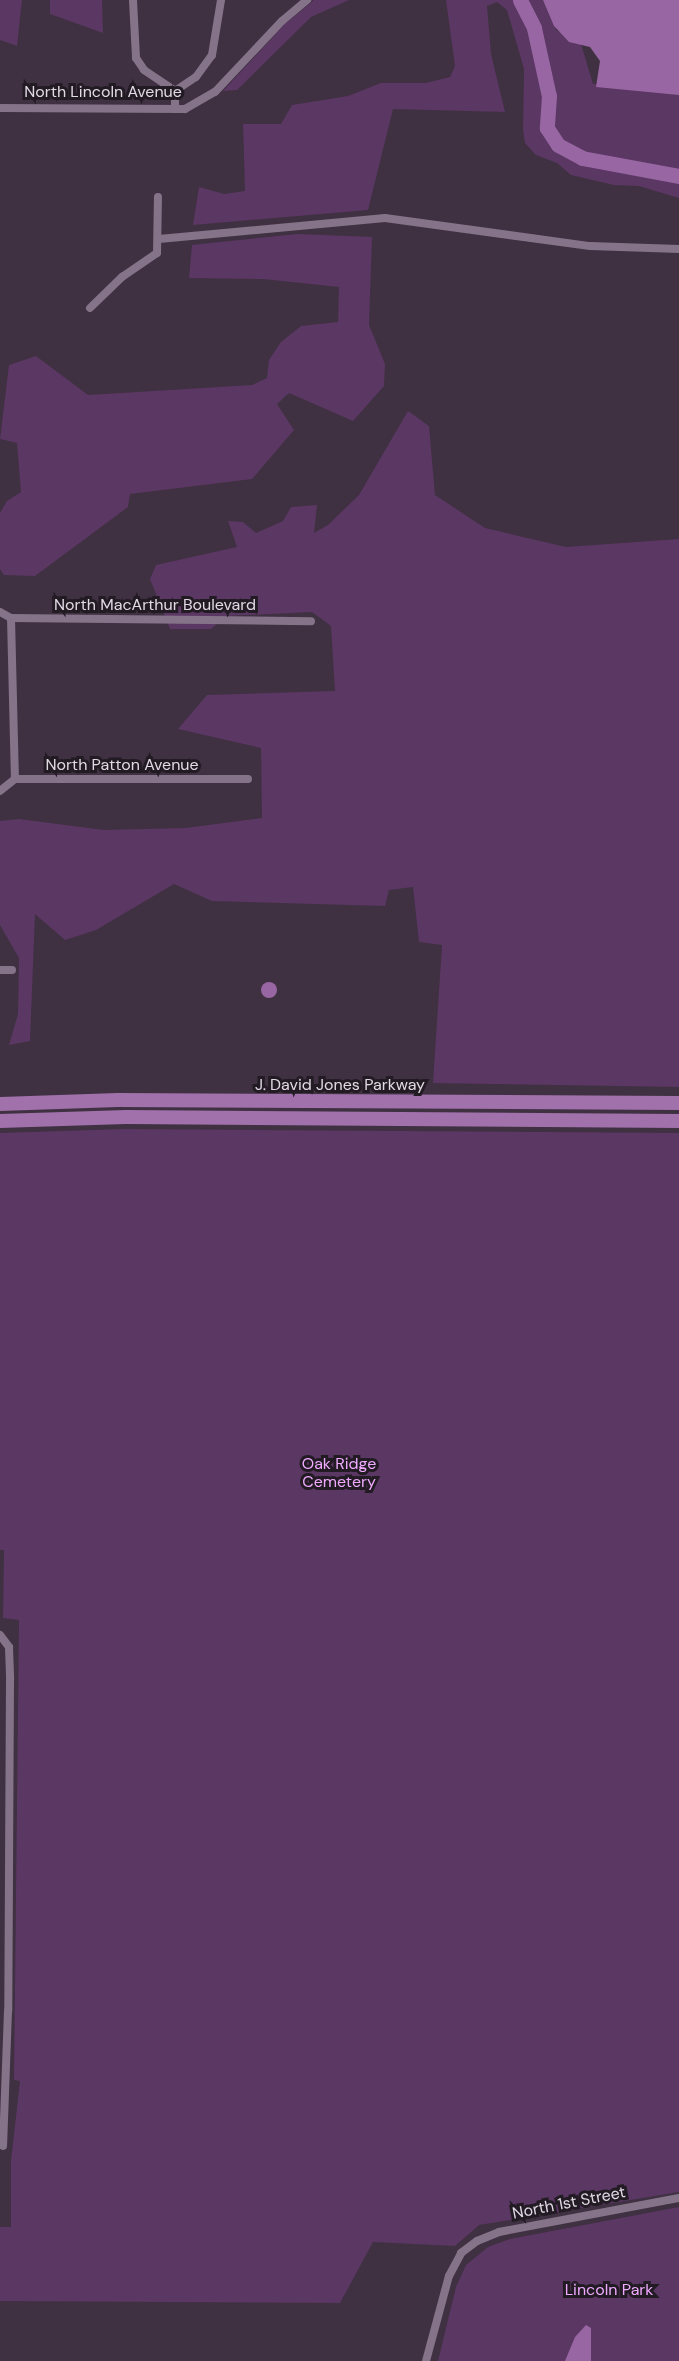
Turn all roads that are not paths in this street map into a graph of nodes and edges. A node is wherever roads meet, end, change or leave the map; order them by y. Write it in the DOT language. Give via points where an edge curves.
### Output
graph roads {
  1 [pos="133,0"];
  2 [pos="220,0"];
  3 [pos="307,0"];
  4 [pos="176,91"];
  5 [pos="0,108"];
  6 [pos="175,110"];
  7 [pos="158,196"];
  8 [pos="159,239"];
  9 [pos="679,249"];
  10 [pos="90,308"];
  11 [pos="0,612"];
  12 [pos="11,618"];
  13 [pos="311,621"];
  14 [pos="248,779"];
  15 [pos="15,780"];
  16 [pos="0,791"];
  17 [pos="0,969"];
  18 [pos="12,970"];
  19 [pos="679,1103"];
  20 [pos="0,1104"];
  21 [pos="0,1121"];
  22 [pos="679,1121"];
  23 [pos="2,1637"];
  24 [pos="4,1806"];
  25 [pos="4,1970"];
  26 [pos="1,2146"];
  27 [pos="679,2198"];
  28 [pos="426,2361"];
  1 -- 4 [label="street" via="136,58 144,70"];
  2 -- 4 [label="street" via="212,55 196,77"];
  3 -- 6 [label="street, North Lincoln Avenue" via="215,92 185,109"];
  4 -- 6 [label="street"];
  5 -- 6 [label="street, North Lincoln Avenue"];
  7 -- 8 [label="street"];
  8 -- 9 [label="street" via="386,218 590,246"];
  8 -- 10 [label="street" via="153,258 122,277"];
  11 -- 12 [label="street, North MacArthur Boulevard"];
  12 -- 13 [label="street, North MacArthur Boulevard"];
  12 -- 15 [label="street"];
  14 -- 15 [label="street, North Patton Avenue"];
  15 -- 16 [label="street"];
  17 -- 18 [label="street"];
  19 -- 20 [label="main road, J. David Jones Parkway" via="118,1100"];
  21 -- 22 [label="main road, J. David Jones Parkway"];
  23 -- 24 [label="street" via="9,1647 10,1680"];
  24 -- 25 [label="street"];
  25 -- 26 [label="street"];
  27 -- 28 [label="street, North 1st Street" via="499,2232 468,2247 449,2276"];
}
